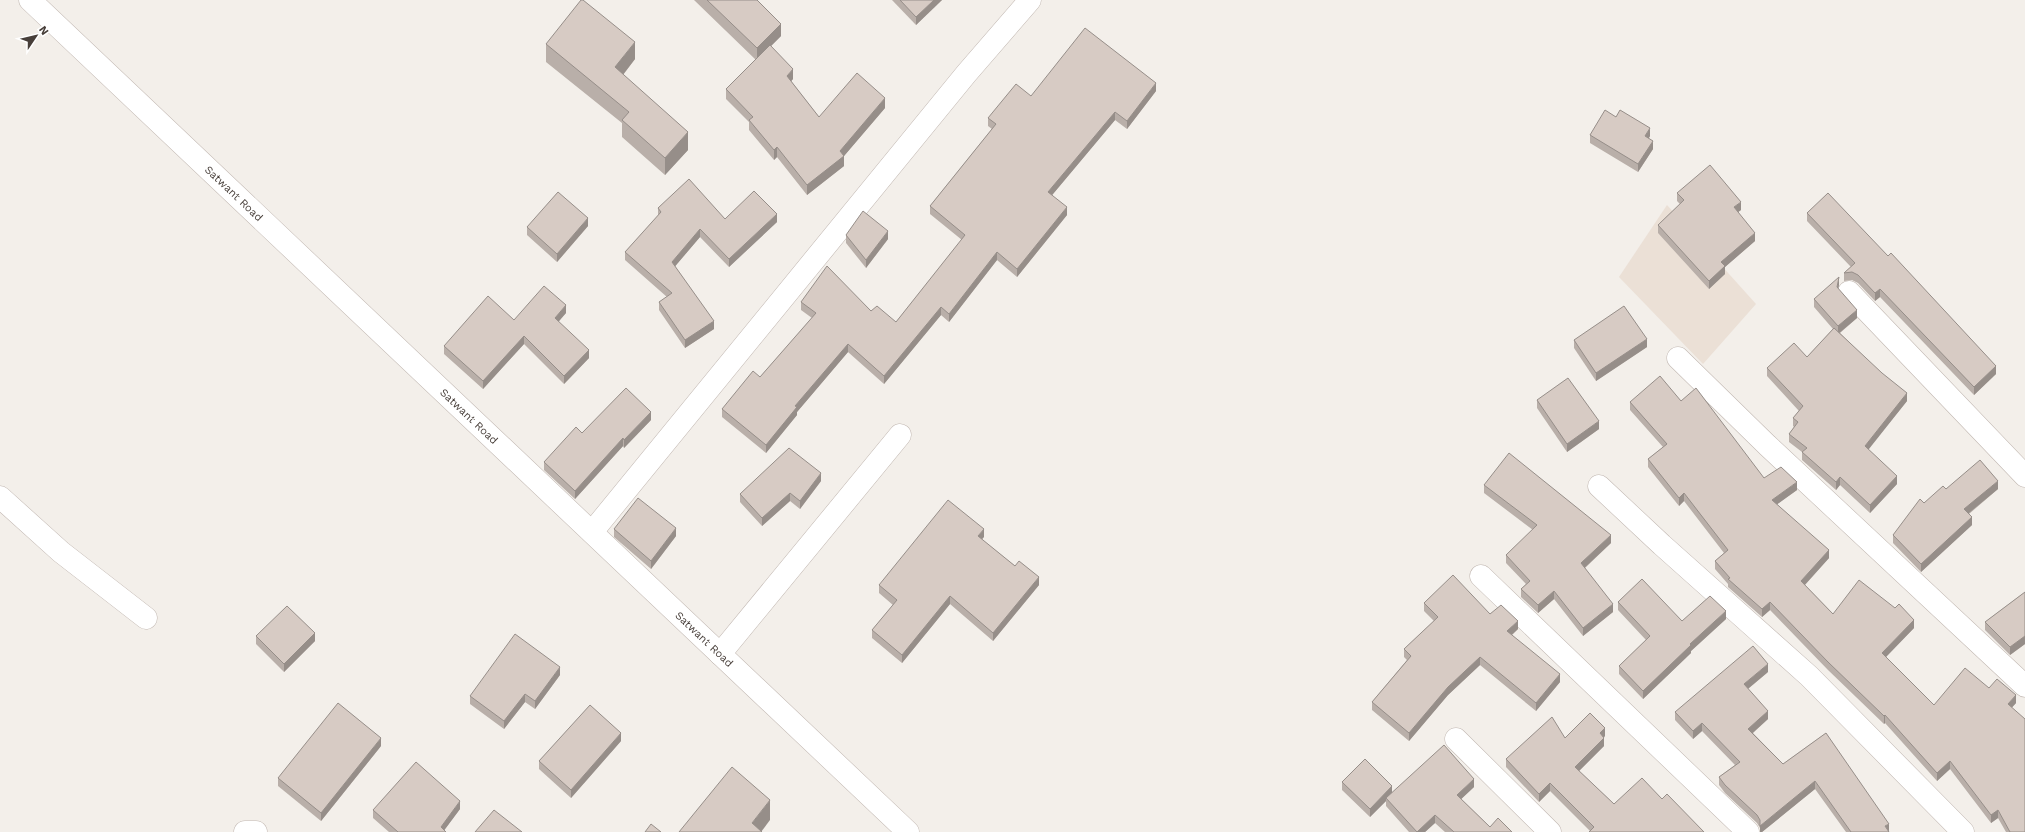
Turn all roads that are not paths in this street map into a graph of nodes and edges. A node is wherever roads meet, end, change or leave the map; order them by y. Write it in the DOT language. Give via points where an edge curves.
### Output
graph roads {
  1 [pos="30,0"];
  2 [pos="1030,0"];
  3 [pos="1848,292"];
  4 [pos="1678,358"];
  5 [pos="900,435"];
  6 [pos="2025,476"];
  7 [pos="1599,486"];
  8 [pos="0,497"];
  9 [pos="592,532"];
  10 [pos="1481,576"];
  11 [pos="146,618"];
  12 [pos="720,654"];
  13 [pos="2025,686"];
  14 [pos="1456,739"];
  15 [pos="245,832"];
  16 [pos="256,832"];
  17 [pos="908,832"];
  18 [pos="1550,832"];
  19 [pos="1748,832"];
  20 [pos="1963,832"];
  1 -- 9 [label="street, Satwant Road"];
  2 -- 9 [label="street"];
  3 -- 6 [label="street"];
  4 -- 13 [label="street" via="1767,445"];
  5 -- 12 [label="street"];
  7 -- 20 [label="street" via="1809,676"];
  8 -- 11 [label="street" via="61,552"];
  9 -- 12 [label="street, Satwant Road"];
  10 -- 19 [label="street"];
  12 -- 17 [label="street, Satwant Road"];
  14 -- 18 [label="street"];
  15 -- 16 [label="street"];
}
